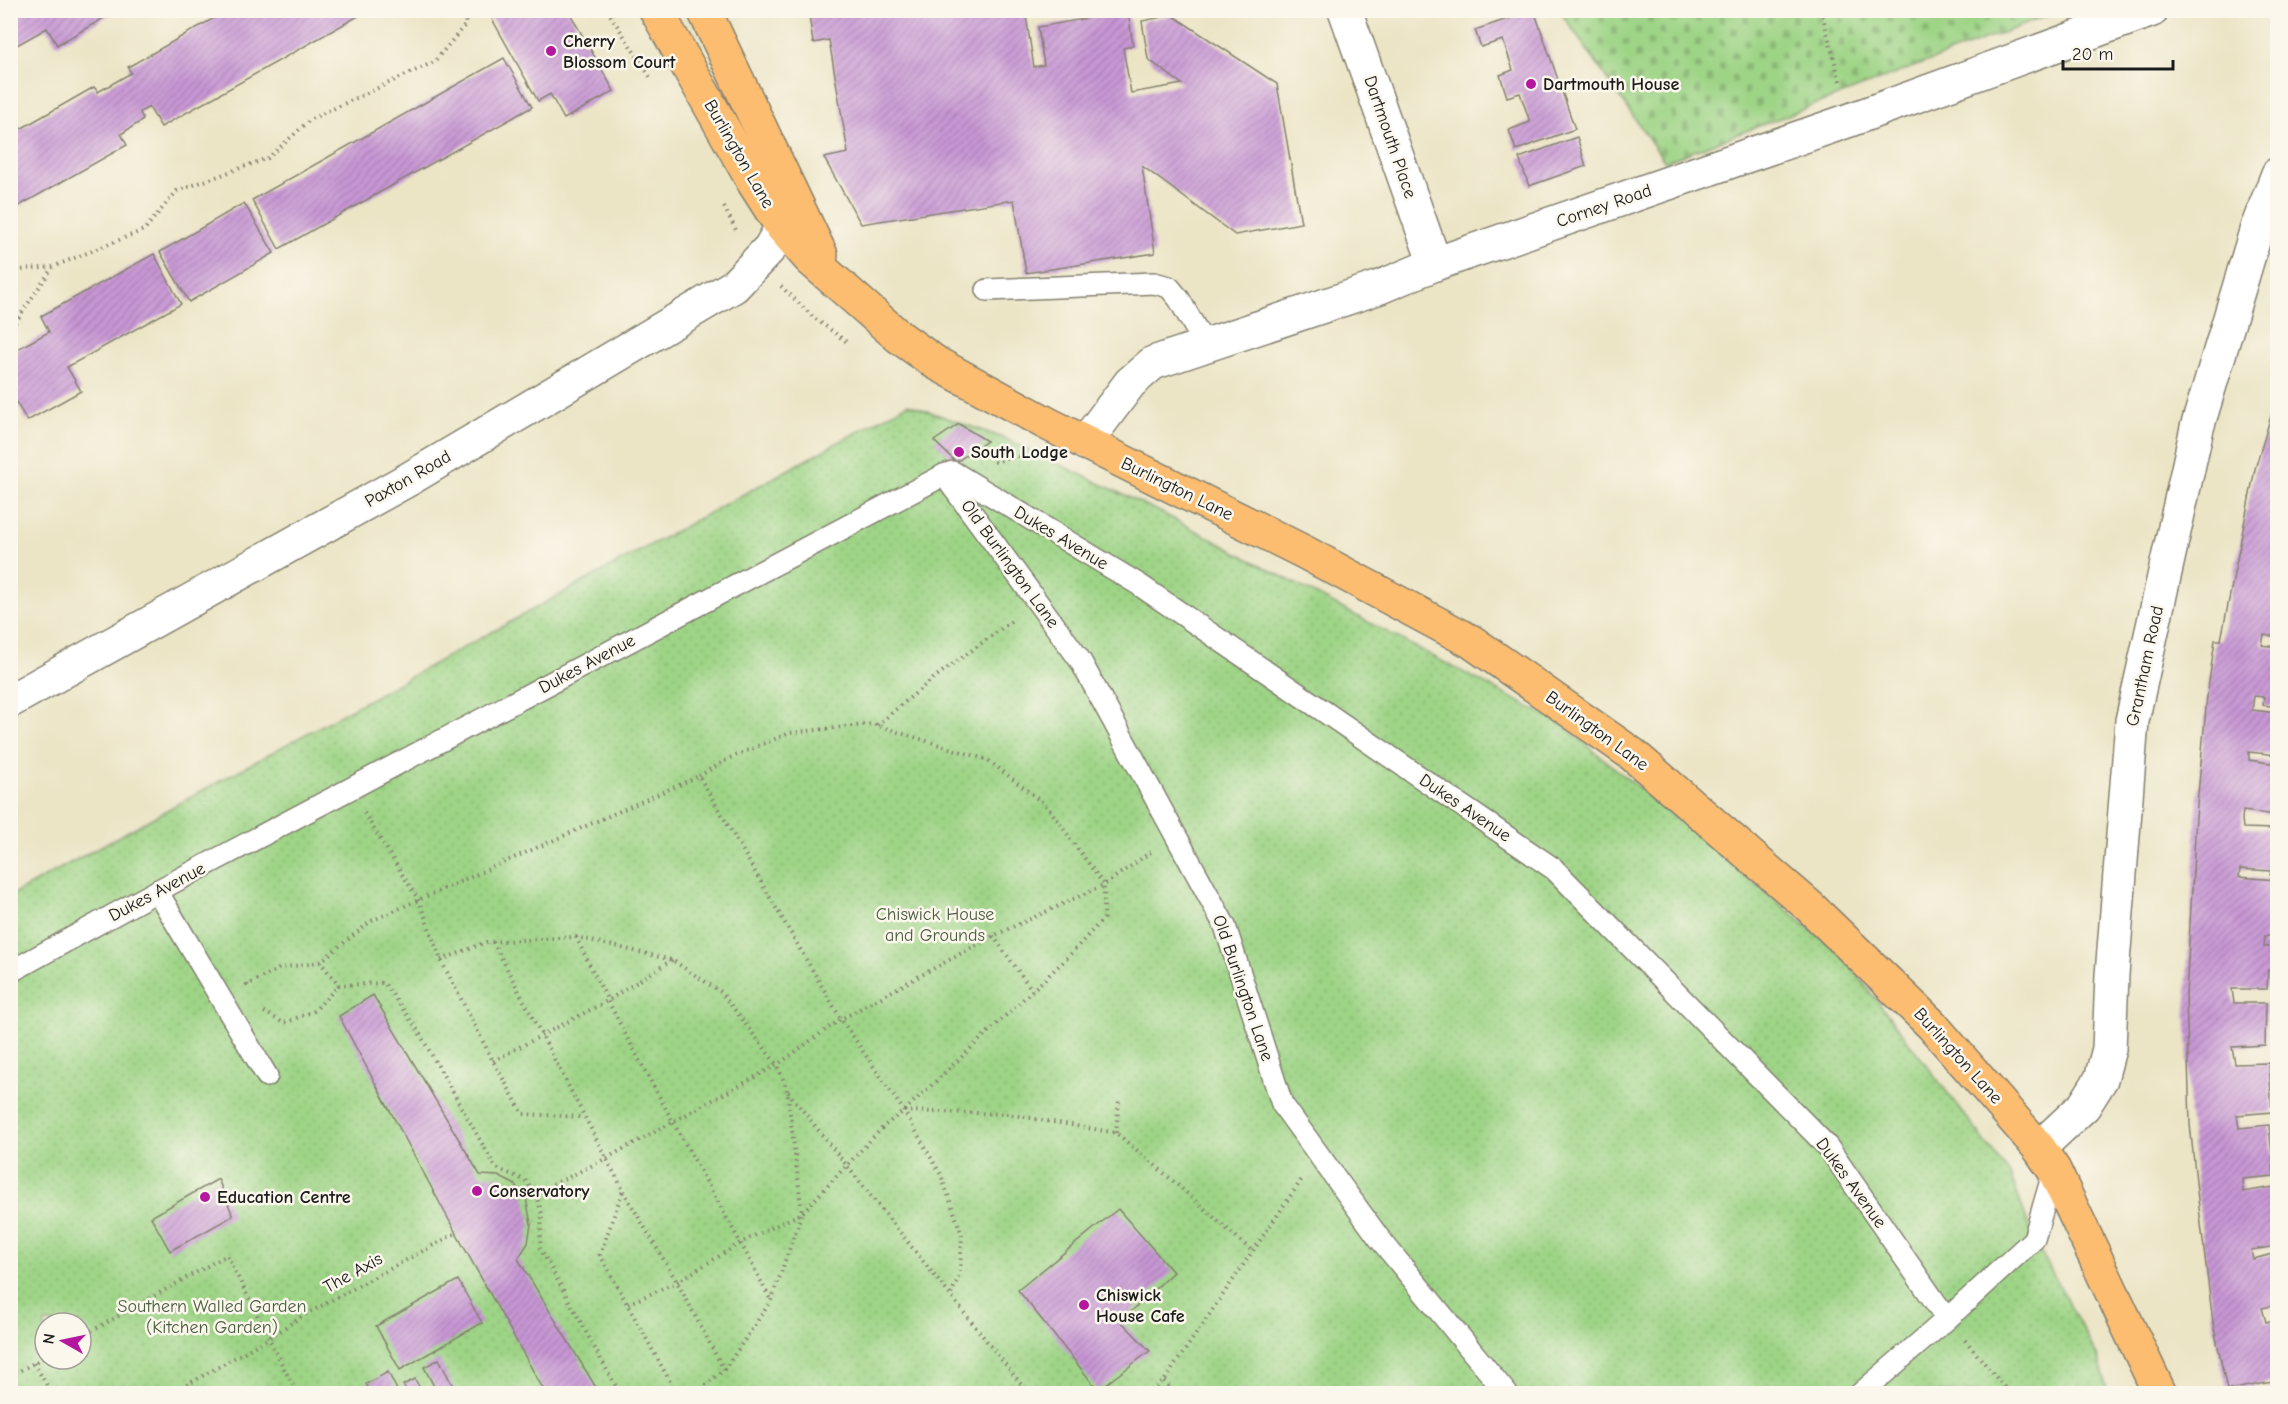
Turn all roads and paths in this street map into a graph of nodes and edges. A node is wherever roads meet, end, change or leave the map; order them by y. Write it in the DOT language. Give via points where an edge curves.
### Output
graph roads {
  1 [pos="462,10"];
  2 [pos="656,10"];
  3 [pos="674,10"];
  4 [pos="704,10"];
  5 [pos="1346,10"];
  6 [pos="1821,10"];
  7 [pos="2152,10"];
  8 [pos="2272,10"];
  9 [pos="2277,13"];
  10 [pos="691,70"];
  11 [pos="1850,120"];
  12 [pos="2277,174"];
  13 [pos="782,227"];
  14 [pos="1435,264"];
  15 [pos="52,267"];
  16 [pos="10,270"];
  17 [pos="776,282"];
  18 [pos="839,285"];
  19 [pos="987,290"];
  20 [pos="10,326"];
  21 [pos="1205,345"];
  22 [pos="854,348"];
  23 [pos="1085,443"];
  24 [pos="944,475"];
  25 [pos="1037,602"];
  26 [pos="10,701"];
  27 [pos="876,725"];
  28 [pos="699,776"];
  29 [pos="365,815"];
  30 [pos="1175,835"];
  31 [pos="1104,885"];
  32 [pos="157,891"];
  33 [pos="419,901"];
  34 [pos="993,936"];
  35 [pos="576,937"];
  36 [pos="493,942"];
  37 [pos="441,960"];
  38 [pos="672,960"];
  39 [pos="320,962"];
  40 [pos="10,972"];
  41 [pos="339,985"];
  42 [pos="1032,990"];
  43 [pos="250,992"];
  44 [pos="607,1001"];
  45 [pos="256,1007"];
  46 [pos="841,1019"];
  47 [pos="542,1035"];
  48 [pos="493,1061"];
  49 [pos="777,1065"];
  50 [pos="267,1076"];
  51 [pos="787,1089"];
  52 [pos="1119,1100"];
  53 [pos="904,1111"];
  54 [pos="584,1117"];
  55 [pos="673,1122"];
  56 [pos="1116,1133"];
  57 [pos="1319,1154"];
  58 [pos="605,1159"];
  59 [pos="2047,1159"];
  60 [pos="847,1165"];
  61 [pos="622,1190"];
  62 [pos="536,1193"];
  63 [pos="526,1198"];
  64 [pos="802,1213"];
  65 [pos="456,1233"];
  66 [pos="742,1242"];
  67 [pos="1252,1251"];
  68 [pos="677,1282"];
  69 [pos="951,1295"];
  70 [pos="771,1301"];
  71 [pos="628,1304"];
  72 [pos="1947,1319"];
  73 [pos="93,1330"];
  74 [pos="269,1338"];
  75 [pos="33,1364"];
  76 [pos="724,1370"];
  77 [pos="39,1371"];
  78 [pos="10,1376"];
  79 [pos="1164,1381"];
  80 [pos="52,1394"];
  81 [pos="171,1394"];
  82 [pos="297,1394"];
  83 [pos="620,1394"];
  84 [pos="677,1394"];
  85 [pos="694,1394"];
  86 [pos="1029,1394"];
  87 [pos="1146,1394"];
  88 [pos="1175,1394"];
  89 [pos="1507,1394"];
  90 [pos="1860,1394"];
  91 [pos="2010,1394"];
  92 [pos="2160,1394"];
  1 -- 15 [label="path" via="466,24 434,62 311,119 268,158 177,191 144,230"];
  2 -- 10 [label="highway, Burlington Lane"];
  3 -- 10 [label="highway"];
  4 -- 18 [label="highway, Burlington Lane"];
  5 -- 14 [label="street, Dartmouth Place"];
  6 -- 11 [label="path"];
  7 -- 11 [label="street, Corney Road"];
  8 -- 9 [label="path"];
  10 -- 13 [label="highway, Burlington Lane"];
  11 -- 14 [label="street, Corney Road"];
  12 -- 59 [label="street, Grantham Road" via="2197,428 2132,722 2109,1049 2102,1079"];
  13 -- 18 [label="highway, Burlington Lane"];
  13 -- 26 [label="street, Paxton Road" via="770,249 734,286 409,479"];
  14 -- 21 [label="street, Corney Road" via="1380,287"];
  15 -- 16 [label="path"];
  15 -- 20 [label="path"];
  17 -- 22 [label="path"];
  18 -- 23 [label="highway, Burlington Lane" via="936,363"];
  19 -- 21 [label="lane" via="1161,285 1179,298"];
  21 -- 23 [label="street, Corney Road" via="1153,363 1131,383"];
  23 -- 59 [label="highway, Burlington Lane" via="1304,552 1472,642 1632,754 1810,907 1931,1024"];
  24 -- 25 [label="lane, Old Burlington Lane"];
  24 -- 32 [label="lane, Dukes Avenue"];
  24 -- 72 [label="lane, Dukes Avenue" via="953,472 1137,584 1554,869 1827,1146"];
  25 -- 27 [label="path"];
  25 -- 30 [label="lane, Old Burlington Lane" via="1080,660"];
  27 -- 28 [label="path" via="789,733"];
  27 -- 31 [label="path" via="988,760 1047,806"];
  28 -- 33 [label="path"];
  28 -- 46 [label="path"];
  29 -- 33 [label="path"];
  30 -- 31 [label="path"];
  30 -- 57 [label="lane, Old Burlington Lane" via="1225,926 1282,1104"];
  31 -- 34 [label="path"];
  31 -- 42 [label="path" via="1104,918"];
  32 -- 40 [label="lane, Dukes Avenue"];
  32 -- 50 [label="lane"];
  33 -- 37 [label="path"];
  33 -- 39 [label="path" via="371,921"];
  34 -- 42 [label="path"];
  34 -- 46 [label="path"];
  35 -- 36 [label="path"];
  35 -- 38 [label="path"];
  35 -- 44 [label="path"];
  36 -- 37 [label="path"];
  36 -- 47 [label="path"];
  37 -- 48 [label="path"];
  38 -- 44 [label="path"];
  38 -- 49 [label="path" via="721,992"];
  39 -- 41 [label="path"];
  39 -- 43 [label="path" via="280,968 247,985"];
  41 -- 45 [label="path" via="314,1011 284,1023"];
  41 -- 62 [label="path" via="384,983 417,1029 496,1168 525,1180"];
  42 -- 53 [label="path"];
  44 -- 47 [label="path"];
  44 -- 55 [label="path"];
  46 -- 49 [label="path"];
  46 -- 53 [label="path"];
  47 -- 48 [label="path"];
  47 -- 54 [label="path"];
  48 -- 54 [label="path" via="523,1114"];
  49 -- 51 [label="path"];
  49 -- 55 [label="path"];
  51 -- 60 [label="path"];
  51 -- 64 [label="path"];
  52 -- 56 [label="path"];
  53 -- 56 [label="path" via="1008,1114"];
  53 -- 60 [label="path"];
  53 -- 69 [label="path" via="941,1175 962,1235 960,1272"];
  54 -- 58 [label="path"];
  55 -- 58 [label="path"];
  55 -- 66 [label="path"];
  56 -- 67 [label="path"];
  57 -- 67 [label="path"];
  57 -- 89 [label="lane, Old Burlington Lane" via="1379,1238"];
  58 -- 61 [label="path"];
  58 -- 62 [label="path"];
  59 -- 72 [label="lane" via="2034,1239"];
  59 -- 92 [label="highway, Burlington Lane"];
  60 -- 64 [label="path"];
  60 -- 69 [label="path"];
  61 -- 68 [label="path"];
  61 -- 71 [label="path" via="600,1255"];
  62 -- 63 [label="path"];
  62 -- 83 [label="path" via="542,1215 540,1248"];
  64 -- 66 [label="path"];
  64 -- 70 [label="path"];
  65 -- 74 [label="path, The Axis" via="298,1318"];
  66 -- 68 [label="path"];
  66 -- 70 [label="path"];
  67 -- 79 [label="path"];
  68 -- 71 [label="path"];
  68 -- 76 [label="path"];
  69 -- 86 [label="path"];
  70 -- 76 [label="path"];
  71 -- 84 [label="path"];
  72 -- 90 [label="lane"];
  72 -- 91 [label="path"];
  73 -- 74 [label="path" via="227,1255"];
  74 -- 81 [label="path, The Axis"];
  74 -- 82 [label="path"];
  75 -- 78 [label="path"];
  76 -- 85 [label="path"];
  77 -- 80 [label="path"];
  79 -- 87 [label="path"];
  79 -- 88 [label="path"];
}
